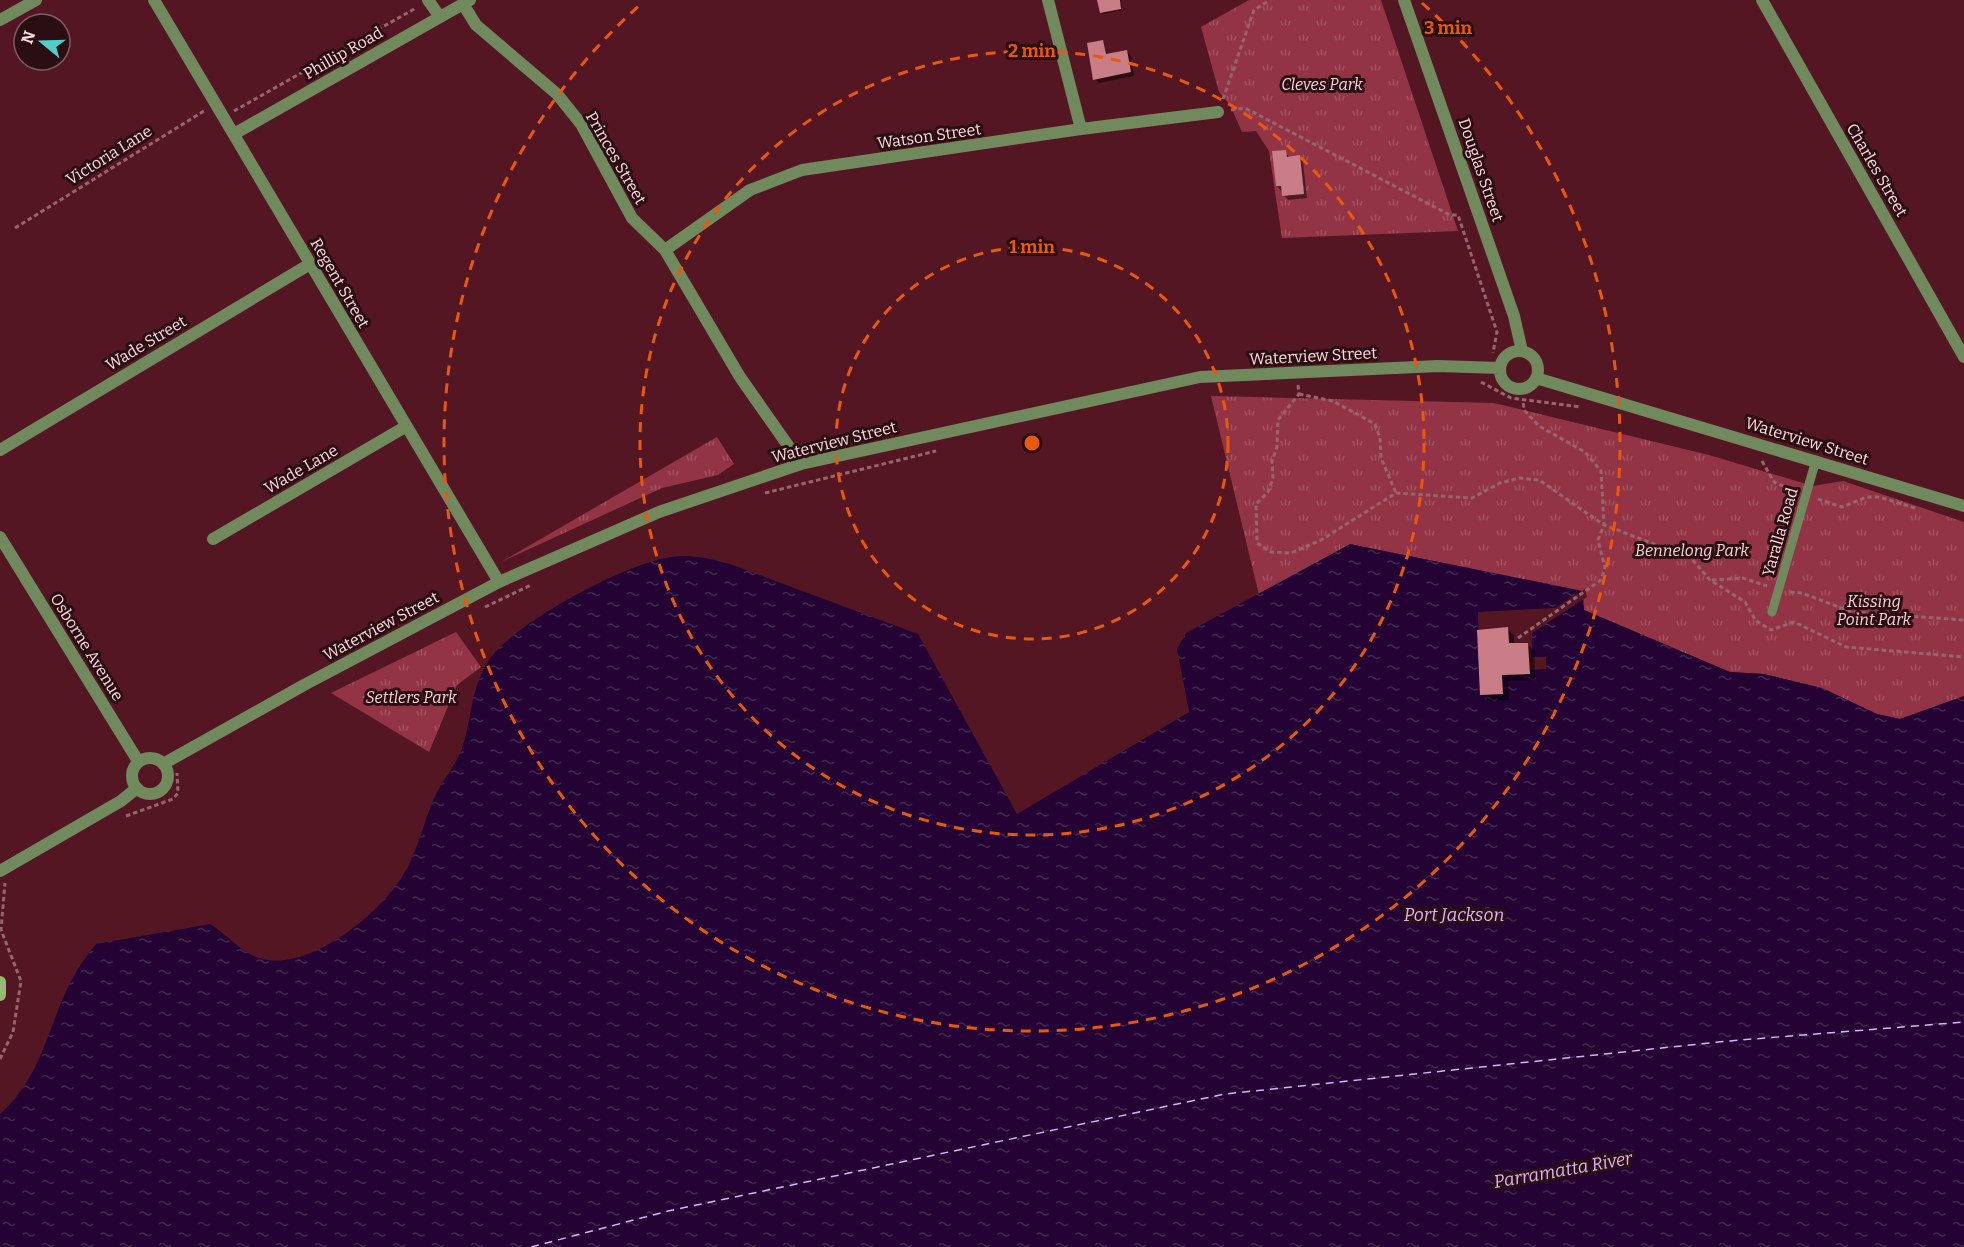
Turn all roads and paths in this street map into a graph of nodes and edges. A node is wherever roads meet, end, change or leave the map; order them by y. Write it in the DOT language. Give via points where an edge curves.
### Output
graph roads {
  1 [pos="36,0"];
  2 [pos="154,0"];
  3 [pos="1048,0"];
  4 [pos="1270,0"];
  5 [pos="1404,0"];
  6 [pos="1762,0"];
  7 [pos="466,2"];
  8 [pos="423,3"];
  9 [pos="440,17"];
  10 [pos="0,20"];
  11 [pos="215,103"];
  12 [pos="232,112"];
  13 [pos="1218,112"];
  14 [pos="1082,129"];
  15 [pos="234,134"];
  16 [pos="15,228"];
  17 [pos="665,250"];
  18 [pos="310,264"];
  19 [pos="1522,351"];
  20 [pos="1964,357"];
  21 [pos="1495,368"];
  22 [pos="1298,374"];
  23 [pos="1536,378"];
  24 [pos="1474,381"];
  25 [pos="1492,386"];
  26 [pos="1288,387"];
  27 [pos="1310,387"];
  28 [pos="1299,388"];
  29 [pos="1299,394"];
  30 [pos="1523,400"];
  31 [pos="1585,408"];
  32 [pos="405,427"];
  33 [pos="947,448"];
  34 [pos="0,450"];
  35 [pos="1756,457"];
  36 [pos="1816,460"];
  37 [pos="801,464"];
  38 [pos="1396,494"];
  39 [pos="756,495"];
  40 [pos="1806,495"];
  41 [pos="1964,506"];
  42 [pos="1922,510"];
  43 [pos="1604,525"];
  44 [pos="0,537"];
  45 [pos="213,538"];
  46 [pos="4,552"];
  47 [pos="1710,580"];
  48 [pos="541,581"];
  49 [pos="499,582"];
  50 [pos="1779,591"];
  51 [pos="477,611"];
  52 [pos="1772,612"];
  53 [pos="1964,620"];
  54 [pos="1518,638"];
  55 [pos="1964,657"];
  56 [pos="138,761"];
  57 [pos="163,764"];
  58 [pos="181,765"];
  59 [pos="137,788"];
  60 [pos="121,801"];
  61 [pos="126,816"];
  62 [pos="116,821"];
  63 [pos="4,874"];
  64 [pos="0,929"];
  65 [pos="0,982"];
  66 [pos="0,995"];
  67 [pos="0,1059"];
  1 -- 10 [label="street"];
  2 -- 11 [label="street, Regent Street"];
  3 -- 14 [label="street"];
  4 -- 13 [label="path" via="1254,10"];
  5 -- 19 [label="street, Douglas Street" via="1514,316"];
  6 -- 20 [label="street, Charles Street"];
  7 -- 9 [label="street, Phillip Road"];
  7 -- 17 [label="street, Princes Street" via="476,25 557,94 580,124 632,218"];
  8 -- 9 [label="street"];
  8 -- 12 [label="path"];
  9 -- 15 [label="street, Phillip Road"];
  11 -- 15 [label="street, Regent Street"];
  11 -- 16 [label="path, Victoria Lane"];
  13 -- 14 [label="street, Watson Street"];
  13 -- 21 [label="path" via="1245,108 1450,215 1458,215 1497,332"];
  14 -- 17 [label="street, Watson Street" via="802,170 750,190"];
  15 -- 18 [label="street, Regent Street"];
  17 -- 37 [label="street, Princes Street" via="740,377"];
  18 -- 32 [label="street, Regent Street"];
  18 -- 34 [label="street, Wade Street"];
  19 -- 21 [label="street" via="1505,357"];
  19 -- 23 [label="street" via="1535,361"];
  21 -- 22 [label="street, Waterview Street" via="1438,366"];
  21 -- 23 [label="street" via="1511,388 1523,388"];
  21 -- 25 [label="path"];
  22 -- 28 [label="path"];
  22 -- 37 [label="street, Waterview Street" via="1200,378"];
  23 -- 36 [label="street, Waterview Street"];
  24 -- 25 [label="path"];
  25 -- 30 [label="path"];
  26 -- 28 [label="path"];
  27 -- 28 [label="path"];
  28 -- 29 [label="path"];
  29 -- 38 [label="path" via="1333,401 1375,424 1381,458"];
  29 -- 38 [label="path" via="1278,420 1273,478 1268,492 1256,504 1257,543 1271,552 1291,553 1322,540"];
  30 -- 31 [label="path"];
  30 -- 43 [label="path" via="1524,410 1539,426 1585,452 1601,471"];
  32 -- 45 [label="street, Wade Lane"];
  32 -- 49 [label="street, Regent Street"];
  33 -- 39 [label="path"];
  35 -- 40 [label="path" via="1774,482"];
  36 -- 40 [label="lane, Yaralla Road"];
  36 -- 41 [label="street, Waterview Street"];
  37 -- 49 [label="street, Waterview Street" via="659,512"];
  38 -- 43 [label="path" via="1472,498 1500,483 1520,478 1539,480"];
  40 -- 42 [label="path" via="1842,507 1879,497"];
  40 -- 50 [label="lane, Yaralla Road"];
  43 -- 47 [label="path" via="1690,558"];
  43 -- 54 [label="path" via="1598,540 1605,567 1601,580"];
  44 -- 46 [label="street, Osborne Avenue"];
  46 -- 56 [label="street, Osborne Avenue"];
  47 -- 50 [label="path" via="1743,578"];
  47 -- 55 [label="path" via="1745,602 1756,621 1771,630 1794,622 1846,647"];
  48 -- 51 [label="path"];
  49 -- 57 [label="street, Waterview Street"];
  50 -- 52 [label="lane, Yaralla Road"];
  50 -- 53 [label="path" via="1802,593 1852,612"];
  56 -- 57 [label="street" via="153,759"];
  56 -- 59 [label="street" via="130,773"];
  57 -- 59 [label="street" via="169,774 165,789 148,793"];
  58 -- 61 [label="path" via="177,774 178,793 172,799"];
  59 -- 60 [label="street"];
  60 -- 61 [label="path"];
  60 -- 63 [label="street"];
  61 -- 62 [label="path"];
  63 -- 64 [label="path"];
  64 -- 67 [label="path" via="21,981 13,1032"];
  65 -- 66 [label="main road"];
}
